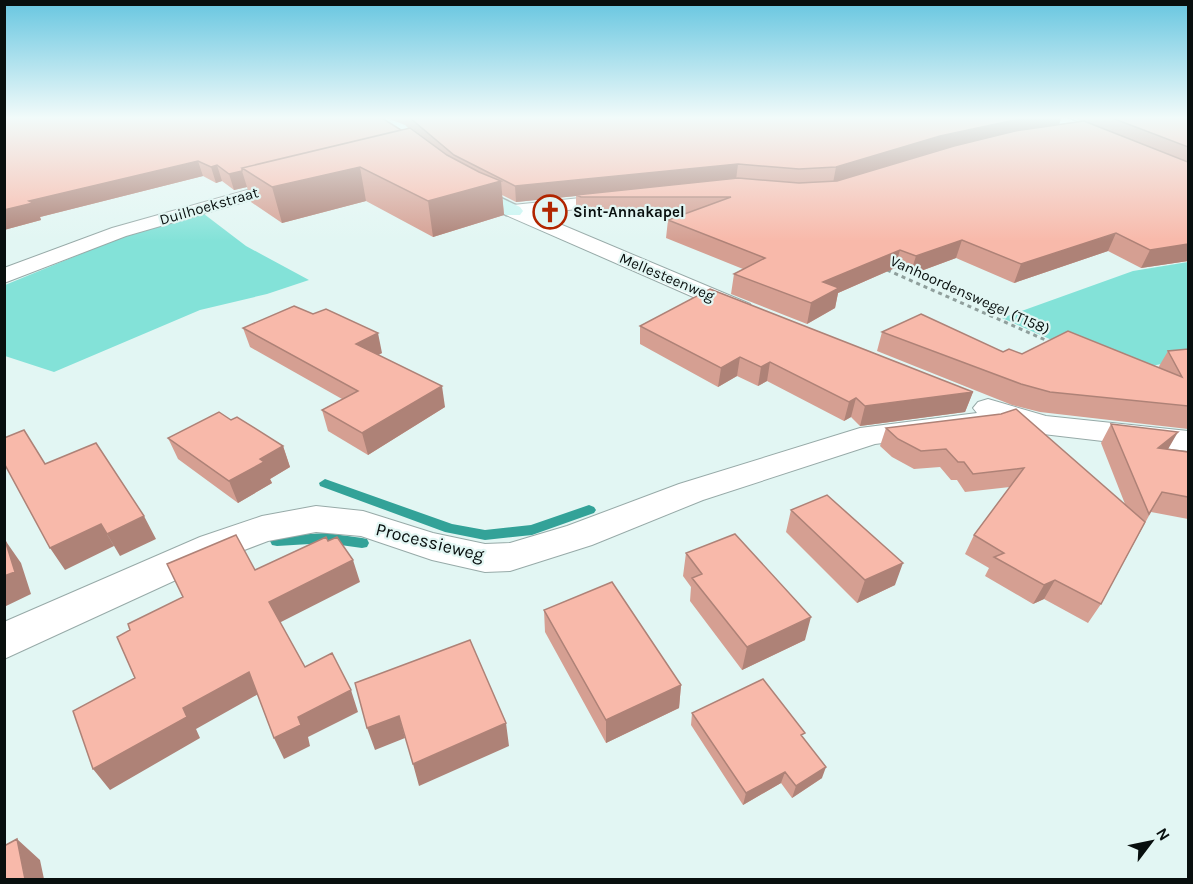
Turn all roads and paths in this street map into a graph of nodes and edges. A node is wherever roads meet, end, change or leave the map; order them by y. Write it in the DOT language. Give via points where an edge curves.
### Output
graph roads {
  1 [pos="1156,159"];
  2 [pos="1160,161"];
  3 [pos="1188,161"];
  4 [pos="1188,173"];
  5 [pos="448,175"];
  6 [pos="307,178"];
  7 [pos="635,197"];
  8 [pos="513,211"];
  9 [pos="882,267"];
  10 [pos="4,276"];
  11 [pos="767,319"];
  12 [pos="1057,345"];
  13 [pos="968,400"];
  14 [pos="1000,413"];
  15 [pos="1188,441"];
  16 [pos="4,641"];
  1 -- 2 [label="street"];
  2 -- 3 [label="street"];
  2 -- 4 [label="street"];
  5 -- 8 [label="street, Mellesteenweg"];
  6 -- 10 [label="street, Duilhoekstraat" via="120,232"];
  7 -- 8 [label="street"];
  8 -- 11 [label="street, Mellesteenweg"];
  9 -- 12 [label="path, Vanhoordenswegel (T158)"];
  13 -- 14 [label="street"];
  14 -- 15 [label="street" via="1043,424"];
  14 -- 16 [label="street, Processieweg" via="993,420 871,435 691,492 573,538 510,557 485,558 363,524 316,519 262,529 213,547"];
}
